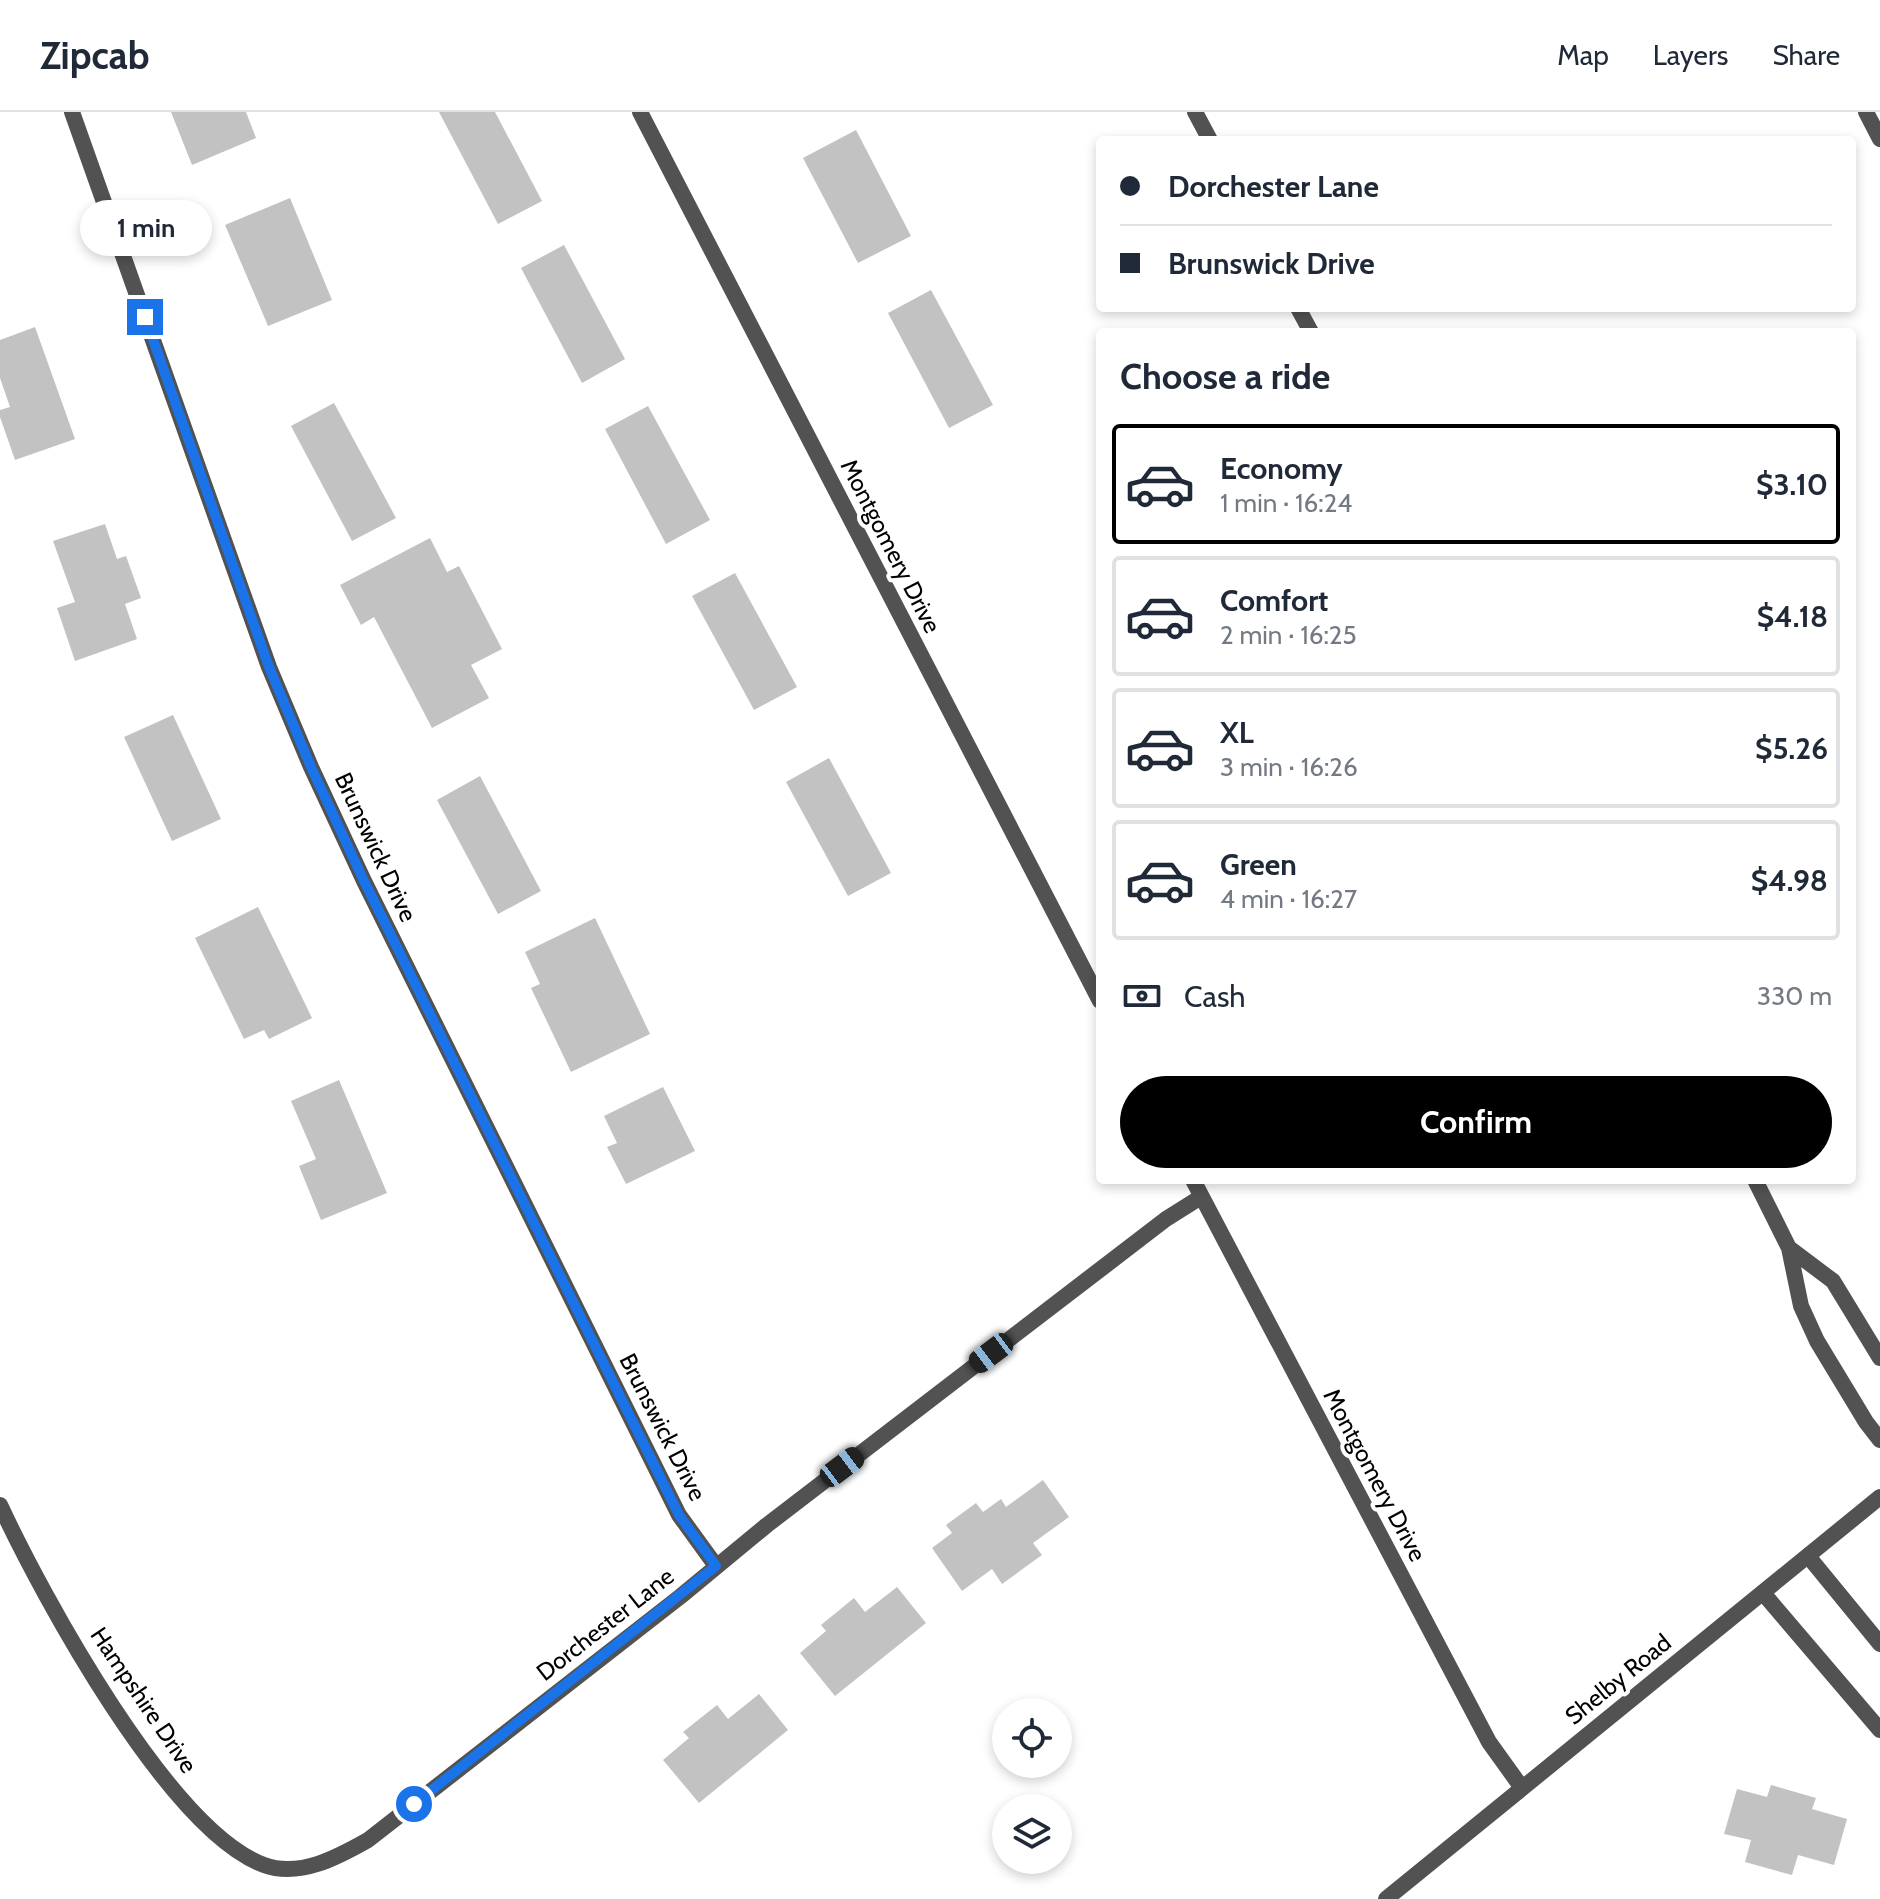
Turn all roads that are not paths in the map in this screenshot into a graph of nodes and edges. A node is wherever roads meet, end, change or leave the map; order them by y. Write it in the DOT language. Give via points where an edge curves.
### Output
graph roads {
  1 [pos="72,112"];
  2 [pos="640,112"];
  3 [pos="1195,112"];
  4 [pos="1866,112"];
  5 [pos="1208,136"];
  6 [pos="1880,139"];
  7 [pos="1096,993"];
  8 [pos="1195,1184"];
  9 [pos="1757,1184"];
  10 [pos="1201,1197"];
  11 [pos="1789,1248"];
  12 [pos="1880,1358"];
  13 [pos="1880,1440"];
  14 [pos="1880,1497"];
  15 [pos="0,1505"];
  16 [pos="1808,1556"];
  17 [pos="716,1566"];
  18 [pos="1763,1593"];
  19 [pos="1880,1644"];
  20 [pos="1880,1730"];
  21 [pos="1522,1788"];
  22 [pos="296,1869"];
  23 [pos="1386,1899"];
  1 -- 17 [label="street, Brunswick Drive" via="269,667 311,767 679,1515"];
  2 -- 7 [label="street, Montgomery Drive"];
  3 -- 5 [label="street"];
  4 -- 6 [label="street"];
  8 -- 10 [label="street, Montgomery Drive"];
  9 -- 11 [label="street"];
  10 -- 17 [label="street, Dorchester Lane"];
  10 -- 21 [label="street, Montgomery Drive" via="1489,1742"];
  11 -- 12 [label="street" via="1833,1281"];
  11 -- 13 [label="street" via="1801,1306"];
  14 -- 16 [label="street, Shelby Road"];
  15 -- 22 [label="street, Hampshire Drive" via="87,1665 192,1812 234,1850 266,1866"];
  16 -- 18 [label="street, Shelby Road"];
  16 -- 19 [label="street"];
  17 -- 22 [label="street, Dorchester Lane" via="368,1840"];
  18 -- 20 [label="street"];
  18 -- 21 [label="street, Shelby Road"];
  21 -- 23 [label="street, Shelby Road"];
}
